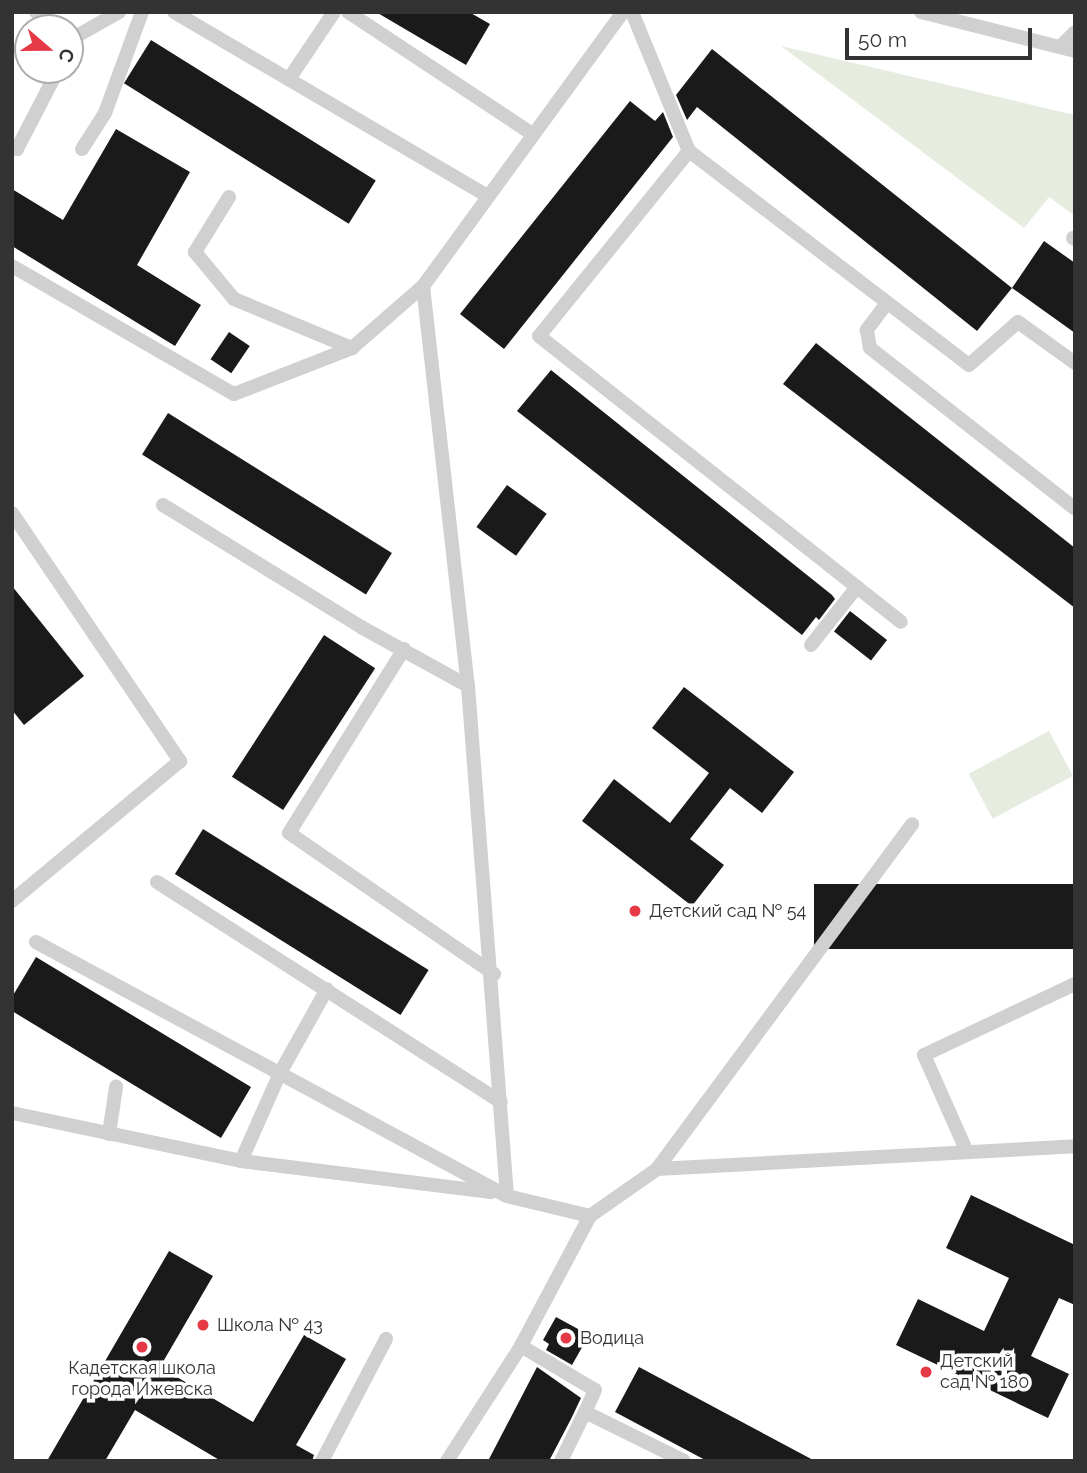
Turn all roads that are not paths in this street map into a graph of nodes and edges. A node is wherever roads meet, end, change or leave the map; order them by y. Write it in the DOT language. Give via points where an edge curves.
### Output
graph roads {
  1 [pos="119,12"];
  2 [pos="142,12"];
  3 [pos="174,12"];
  4 [pos="334,12"];
  5 [pos="348,12"];
  6 [pos="623,12"];
  7 [pos="632,12"];
  8 [pos="921,12"];
  9 [pos="84,32"];
  10 [pos="1075,32"];
  11 [pos="1075,43"];
  12 [pos="1060,47"];
  13 [pos="1075,51"];
  14 [pos="289,79"];
  15 [pos="51,84"];
  16 [pos="531,132"];
  17 [pos="12,146"];
  18 [pos="82,149"];
  19 [pos="688,151"];
  20 [pos="488,196"];
  21 [pos="229,197"];
  22 [pos="12,266"];
  23 [pos="423,286"];
  24 [pos="887,303"];
  25 [pos="352,348"];
  26 [pos="1075,363"];
  27 [pos="163,505"];
  28 [pos="1075,509"];
  29 [pos="12,513"];
  30 [pos="857,587"];
  31 [pos="901,622"];
  32 [pos="811,645"];
  33 [pos="404,649"];
  34 [pos="468,686"];
  35 [pos="912,824"];
  36 [pos="158,881"];
  37 [pos="12,901"];
  38 [pos="36,942"];
  39 [pos="494,974"];
  40 [pos="1075,984"];
  41 [pos="327,989"];
  42 [pos="280,1073"];
  43 [pos="116,1087"];
  44 [pos="501,1102"];
  45 [pos="12,1113"];
  46 [pos="109,1134"];
  47 [pos="1075,1146"];
  48 [pos="967,1152"];
  49 [pos="242,1161"];
  50 [pos="657,1169"];
  51 [pos="507,1196"];
  52 [pos="590,1216"];
  53 [pos="386,1339"];
  54 [pos="521,1346"];
  55 [pos="585,1412"];
  56 [pos="322,1461"];
  57 [pos="447,1461"];
  58 [pos="561,1461"];
  59 [pos="684,1461"];
  1 -- 9 [label="lane"];
  2 -- 18 [label="lane" via="105,113"];
  3 -- 14 [label="lane"];
  4 -- 14 [label="lane"];
  5 -- 16 [label="lane"];
  6 -- 16 [label="lane"];
  7 -- 19 [label="lane"];
  8 -- 12 [label="lane"];
  10 -- 12 [label="lane"];
  11 -- 12 [label="lane"];
  12 -- 13 [label="lane"];
  14 -- 20 [label="lane"];
  15 -- 17 [label="lane" via="17,149"];
  16 -- 20 [label="lane"];
  19 -- 24 [label="lane"];
  19 -- 30 [label="lane" via="539,337"];
  20 -- 23 [label="lane"];
  21 -- 25 [label="lane" via="195,252 234,299"];
  22 -- 25 [label="lane" via="234,394"];
  23 -- 25 [label="lane"];
  23 -- 34 [label="lane"];
  24 -- 26 [label="lane" via="969,365 1018,322"];
  24 -- 28 [label="lane" via="867,330 870,348"];
  27 -- 33 [label="lane"];
  29 -- 37 [label="lane" via="180,761"];
  30 -- 31 [label="lane"];
  30 -- 32 [label="lane"];
  33 -- 34 [label="lane"];
  33 -- 39 [label="lane" via="289,833"];
  34 -- 39 [label="lane"];
  35 -- 50 [label="lane"];
  36 -- 41 [label="lane"];
  38 -- 42 [label="lane"];
  39 -- 44 [label="lane"];
  40 -- 48 [label="lane" via="924,1055"];
  41 -- 42 [label="lane"];
  41 -- 44 [label="lane"];
  42 -- 49 [label="lane"];
  42 -- 51 [label="lane"];
  43 -- 46 [label="lane"];
  44 -- 51 [label="lane"];
  45 -- 46 [label="lane"];
  46 -- 49 [label="lane"];
  47 -- 48 [label="lane"];
  48 -- 50 [label="lane"];
  49 -- 51 [label="lane"];
  50 -- 52 [label="lane"];
  51 -- 52 [label="lane"];
  52 -- 54 [label="lane"];
  53 -- 56 [label="lane"];
  54 -- 55 [label="lane" via="594,1390"];
  54 -- 57 [label="lane"];
  55 -- 58 [label="lane"];
  55 -- 59 [label="lane"];
}
